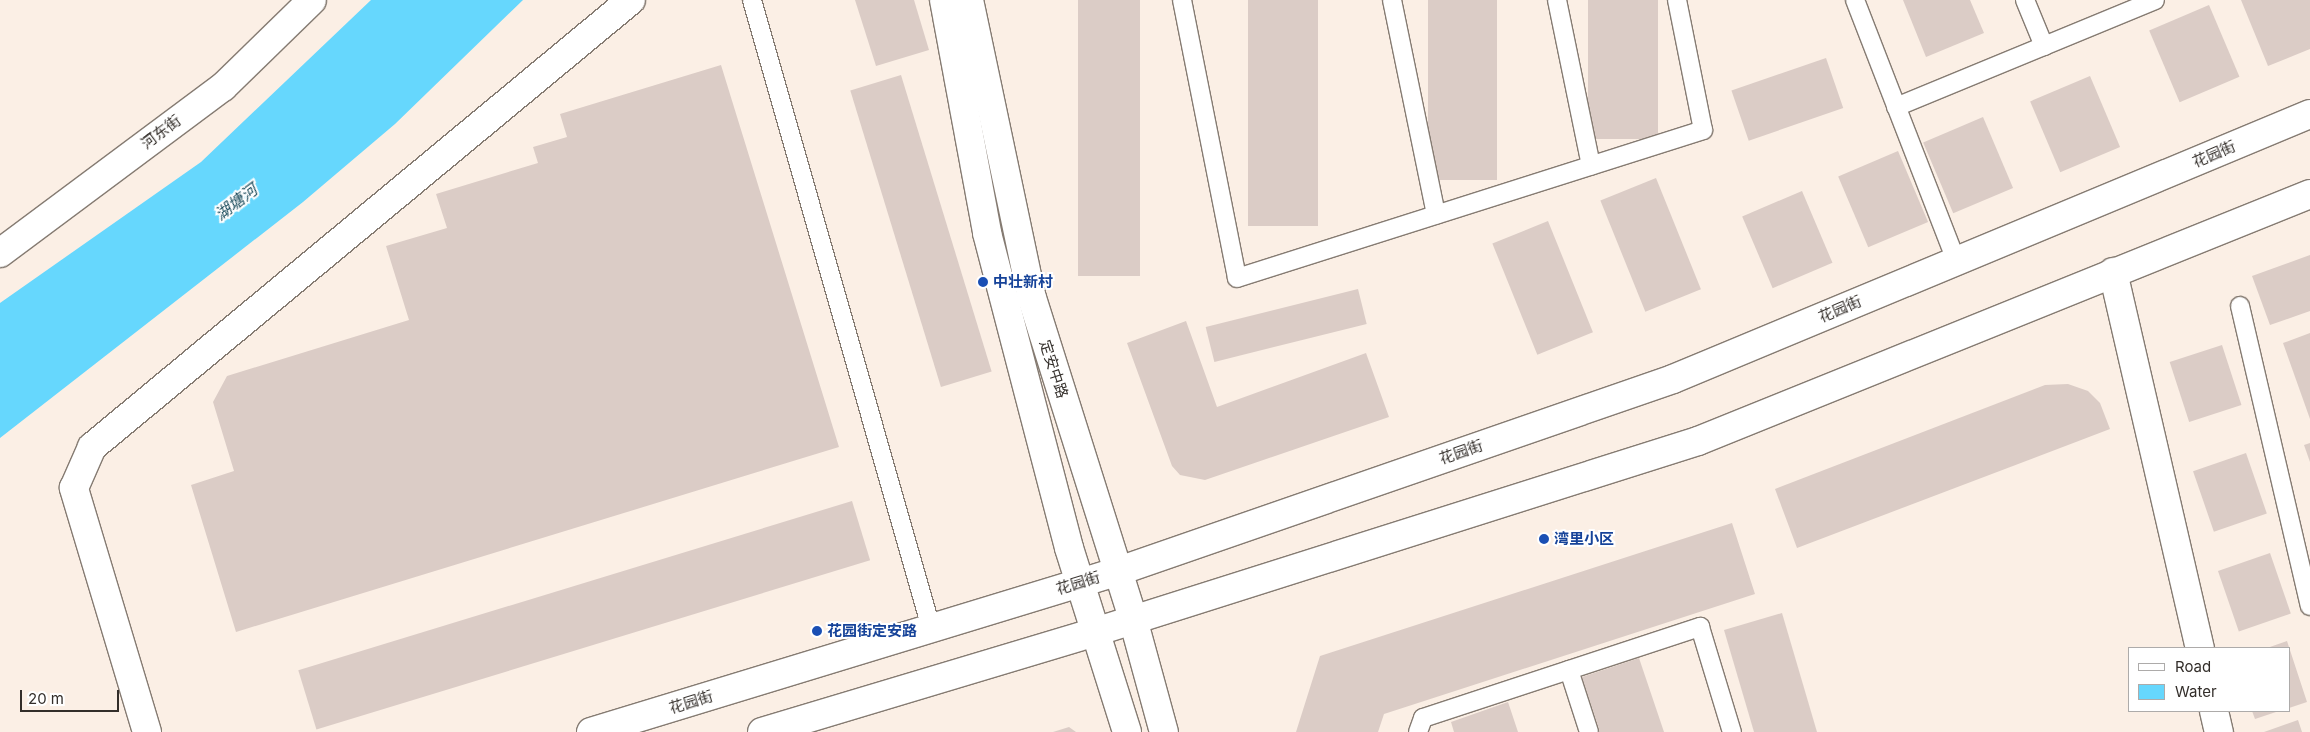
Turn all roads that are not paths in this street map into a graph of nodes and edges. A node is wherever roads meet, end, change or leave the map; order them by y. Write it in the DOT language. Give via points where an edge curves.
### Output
graph roads {
  1 [pos="312,0"];
  2 [pos="631,0"];
  3 [pos="752,0"];
  4 [pos="944,0"];
  5 [pos="969,0"];
  6 [pos="1182,0"];
  7 [pos="1392,0"];
  8 [pos="1556,0"];
  9 [pos="1677,0"];
  10 [pos="1855,0"];
  11 [pos="2025,0"];
  12 [pos="2155,0"];
  13 [pos="2044,46"];
  14 [pos="1896,107"];
  15 [pos="2310,114"];
  16 [pos="1591,166"];
  17 [pos="2310,194"];
  18 [pos="1436,215"];
  19 [pos="0,253"];
  20 [pos="1956,261"];
  21 [pos="2113,272"];
  22 [pos="2240,306"];
  23 [pos="1116,572"];
  24 [pos="1080,582"];
  25 [pos="2310,606"];
  26 [pos="1133,619"];
  27 [pos="931,628"];
  28 [pos="1095,632"];
  29 [pos="2200,647"];
  30 [pos="1568,670"];
  31 [pos="2214,712"];
  32 [pos="147,732"];
  33 [pos="591,732"];
  34 [pos="762,732"];
  35 [pos="1127,732"];
  36 [pos="1164,732"];
  37 [pos="1418,732"];
  38 [pos="1588,732"];
  39 [pos="1732,732"];
  40 [pos="2219,732"];
  1 -- 19 [label="main road, 河东街" via="223,87"];
  2 -- 32 [label="main road" via="92,447 74,488"];
  3 -- 27 [label="lane"];
  4 -- 24 [label="main road, 定安中路" via="987,233"];
  5 -- 23 [label="main road, 定安中路" via="1032,298"];
  6 -- 18 [label="lane" via="1237,278"];
  7 -- 18 [label="lane"];
  8 -- 16 [label="lane"];
  9 -- 16 [label="lane" via="1703,130"];
  10 -- 14 [label="lane"];
  11 -- 13 [label="lane"];
  12 -- 13 [label="lane"];
  13 -- 14 [label="lane"];
  14 -- 20 [label="lane"];
  15 -- 20 [label="main road, 花园街"];
  16 -- 18 [label="lane"];
  17 -- 21 [label="main road"];
  20 -- 23 [label="main road, 花园街" via="1673,379"];
  21 -- 26 [label="main road" via="1698,441"];
  21 -- 29 [label="main road"];
  22 -- 25 [label="lane"];
  23 -- 24 [label="main road, 花园街"];
  23 -- 26 [label="main road, 定安中路"];
  24 -- 27 [label="main road, 花园街"];
  24 -- 28 [label="main road, 定安中路"];
  26 -- 28 [label="main road"];
  26 -- 36 [label="main road, 定安中路"];
  27 -- 33 [label="main road, 花园街"];
  28 -- 34 [label="main road"];
  28 -- 35 [label="main road, 定安中路"];
  30 -- 37 [label="lane" via="1423,718"];
  30 -- 38 [label="lane"];
  30 -- 39 [label="lane" via="1700,627"];
  31 -- 40 [label="main road"];
}
